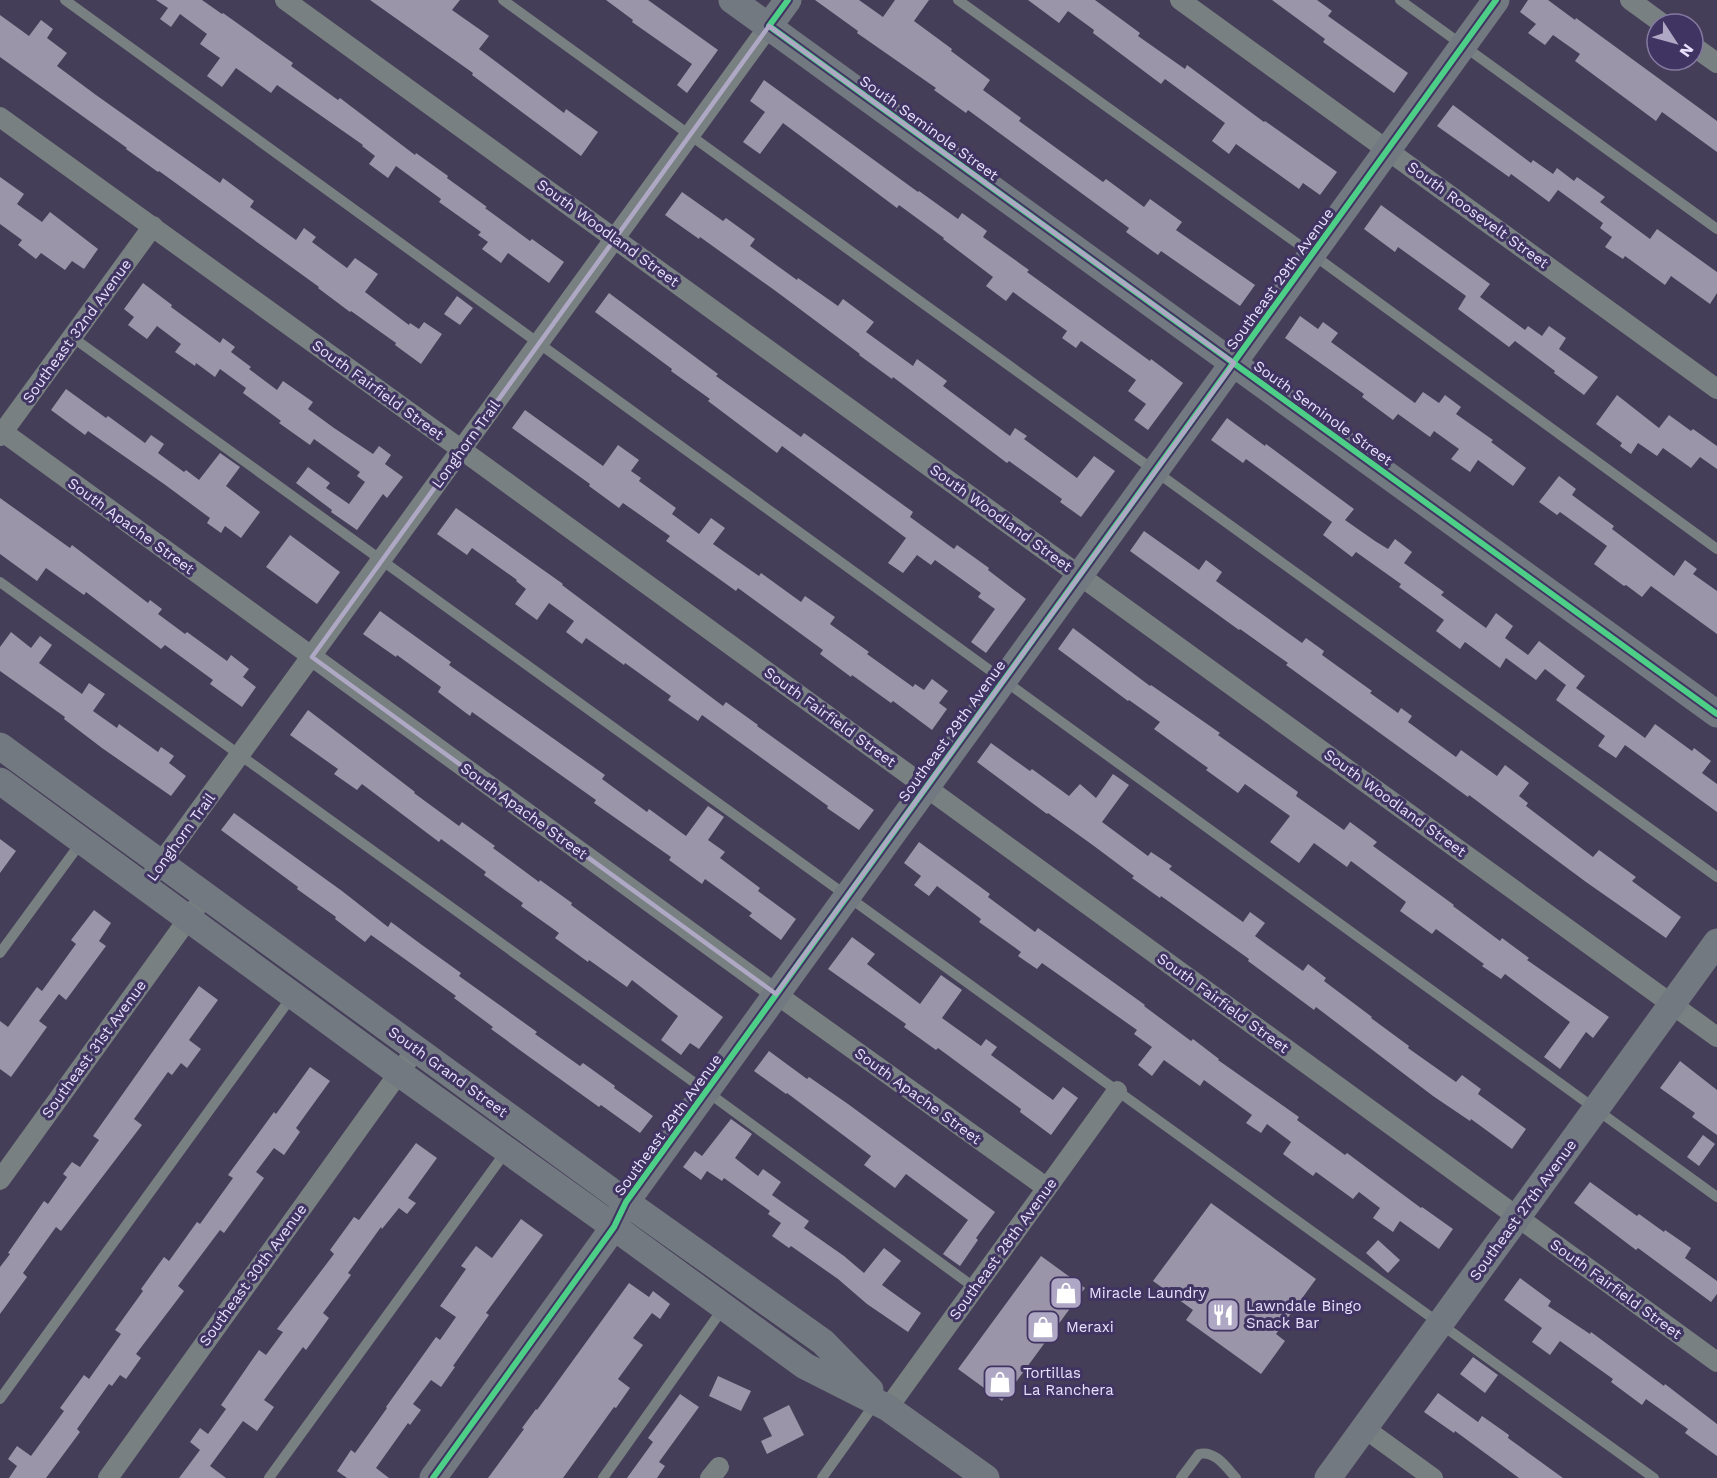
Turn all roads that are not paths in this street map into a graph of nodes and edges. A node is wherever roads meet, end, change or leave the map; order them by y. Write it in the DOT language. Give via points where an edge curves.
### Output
graph roads {
  1 [pos="65,0"];
  2 [pos="285,0"];
  3 [pos="503,0"];
  4 [pos="732,0"];
  5 [pos="788,0"];
  6 [pos="958,0"];
  7 [pos="1180,0"];
  8 [pos="1400,0"];
  9 [pos="1496,0"];
  10 [pos="1629,0"];
  11 [pos="1646,12"];
  12 [pos="769,26"];
  13 [pos="1463,46"];
  14 [pos="0,117"];
  15 [pos="690,136"];
  16 [pos="1388,150"];
  17 [pos="153,226"];
  18 [pos="1717,230"];
  19 [pos="615,238"];
  20 [pos="1312,254"];
  21 [pos="72,337"];
  22 [pos="538,344"];
  23 [pos="1234,363"];
  24 [pos="1717,389"];
  25 [pos="1,434"];
  26 [pos="462,450"];
  27 [pos="1155,471"];
  28 [pos="1717,549"];
  29 [pos="382,560"];
  30 [pos="1080,575"];
  31 [pos="0,582"];
  32 [pos="312,657"];
  33 [pos="1005,679"];
  34 [pos="1717,714"];
  35 [pos="0,746"];
  36 [pos="240,755"];
  37 [pos="0,781"];
  38 [pos="926,787"];
  39 [pos="82,841"];
  40 [pos="161,864"];
  41 [pos="1717,877"];
  42 [pos="144,887"];
  43 [pos="204,896"];
  44 [pos="847,897"];
  45 [pos="188,919"];
  46 [pos="1717,942"];
  47 [pos="0,954"];
  48 [pos="776,994"];
  49 [pos="293,995"];
  50 [pos="1672,1004"];
  51 [pos="1717,1036"];
  52 [pos="416,1049"];
  53 [pos="399,1073"];
  54 [pos="706,1091"];
  55 [pos="1117,1091"];
  56 [pos="1596,1109"];
  57 [pos="507,1150"];
  58 [pos="0,1179"];
  59 [pos="1047,1188"];
  60 [pos="1717,1197"];
  61 [pos="626,1202"];
  62 [pos="1518,1217"];
  63 [pos="614,1227"];
  64 [pos="975,1288"];
  65 [pos="724,1307"];
  66 [pos="1441,1323"];
  67 [pos="1717,1362"];
  68 [pos="0,1399"];
  69 [pos="882,1404"];
  70 [pos="1364,1428"];
  71 [pos="1198,1442"];
  72 [pos="1199,1454"];
  73 [pos="983,1477"];
  74 [pos="108,1478"];
  75 [pos="269,1478"];
  76 [pos="433,1478"];
  77 [pos="603,1478"];
  78 [pos="822,1478"];
  79 [pos="1181,1478"];
  80 [pos="1236,1478"];
  81 [pos="1328,1478"];
  82 [pos="1433,1478"];
  83 [pos="1654,1478"];
  1 -- 22 [label="lane"];
  2 -- 19 [label="street, South Woodland Street"];
  3 -- 15 [label="lane"];
  4 -- 12 [label="street, South Seminole Street"];
  5 -- 12 [label="street, Longhorn Trail"];
  6 -- 20 [label="lane"];
  7 -- 16 [label="street, South Roosevelt Street"];
  8 -- 13 [label="lane"];
  9 -- 13 [label="street, Southeast 29th Avenue"];
  10 -- 11 [label="street"];
  12 -- 15 [label="street, Longhorn Trail"];
  12 -- 23 [label="street, South Seminole Street"];
  13 -- 16 [label="street, Southeast 29th Avenue"];
  13 -- 18 [label="lane"];
  14 -- 17 [label="street, South Fairfield Street"];
  15 -- 19 [label="street, Longhorn Trail"];
  15 -- 27 [label="lane"];
  16 -- 20 [label="street, Southeast 29th Avenue"];
  16 -- 24 [label="street, South Roosevelt Street"];
  17 -- 21 [label="street, Southeast 32nd Avenue"];
  17 -- 26 [label="street, South Fairfield Street"];
  19 -- 22 [label="street, Longhorn Trail"];
  19 -- 30 [label="street, South Woodland Street"];
  20 -- 23 [label="street, Southeast 29th Avenue"];
  20 -- 28 [label="lane"];
  21 -- 25 [label="street, Southeast 32nd Avenue"];
  21 -- 29 [label="lane"];
  22 -- 26 [label="street, Longhorn Trail"];
  22 -- 33 [label="lane"];
  23 -- 27 [label="street, Southeast 29th Avenue"];
  23 -- 34 [label="street, South Seminole Street"];
  25 -- 32 [label="street, South Apache Street"];
  26 -- 29 [label="street, Longhorn Trail"];
  26 -- 38 [label="street, South Fairfield Street"];
  27 -- 30 [label="street, Southeast 29th Avenue"];
  27 -- 41 [label="lane"];
  29 -- 32 [label="street, Longhorn Trail"];
  29 -- 44 [label="lane"];
  30 -- 33 [label="street, Southeast 29th Avenue"];
  30 -- 50 [label="street, South Woodland Street"];
  31 -- 36 [label="lane"];
  32 -- 36 [label="street, Longhorn Trail"];
  32 -- 48 [label="street, South Apache Street"];
  33 -- 38 [label="street, Southeast 29th Avenue"];
  33 -- 56 [label="lane"];
  35 -- 40 [label="street, South Grand Street"];
  36 -- 40 [label="street, Longhorn Trail"];
  36 -- 54 [label="lane"];
  37 -- 39 [label="street, South Grand Street"];
  38 -- 44 [label="street, Southeast 29th Avenue"];
  38 -- 62 [label="street, South Fairfield Street"];
  39 -- 42 [label="street, South Grand Street"];
  39 -- 47 [label="lane"];
  40 -- 42 [label="street, Longhorn Trail"];
  40 -- 43 [label="street, South Grand Street"];
  42 -- 45 [label="street, South Grand Street"];
  43 -- 45 [label="street, Southeast 31st Avenue"];
  43 -- 52 [label="street, South Grand Street"];
  44 -- 48 [label="street, Southeast 29th Avenue"];
  44 -- 55 [label="lane"];
  45 -- 49 [label="street, South Grand Street"];
  45 -- 58 [label="street, Southeast 31st Avenue"];
  46 -- 50 [label="street, Southeast 27th Avenue"];
  48 -- 54 [label="street, Southeast 29th Avenue"];
  48 -- 59 [label="street, South Apache Street"];
  49 -- 53 [label="street, South Grand Street"];
  49 -- 68 [label="lane"];
  50 -- 51 [label="street, South Woodland Street"];
  50 -- 56 [label="street, Southeast 27th Avenue"];
  52 -- 53 [label="street, Southeast 30th Avenue"];
  52 -- 61 [label="street, South Grand Street"];
  53 -- 57 [label="street, South Grand Street"];
  53 -- 74 [label="street, Southeast 30th Avenue"];
  54 -- 61 [label="street, Southeast 29th Avenue"];
  54 -- 64 [label="lane"];
  55 -- 59 [label="street, Southeast 28th Avenue"];
  55 -- 66 [label="lane"];
  56 -- 60 [label="lane"];
  56 -- 62 [label="street, Southeast 27th Avenue"];
  57 -- 63 [label="street, South Grand Street"];
  57 -- 75 [label="lane"];
  59 -- 64 [label="street, Southeast 28th Avenue"];
  61 -- 63 [label="street, Southeast 29th Avenue"];
  61 -- 69 [label="street, South Grand Street" via="823,1342"];
  62 -- 66 [label="street, Southeast 27th Avenue"];
  62 -- 67 [label="street, South Fairfield Street"];
  63 -- 65 [label="street, South Grand Street"];
  63 -- 76 [label="street, Southeast 29th Avenue"];
  64 -- 69 [label="street, Southeast 28th Avenue"];
  65 -- 69 [label="street, South Grand Street" via="806,1366"];
  65 -- 77 [label="lane"];
  66 -- 70 [label="street, Southeast 27th Avenue"];
  66 -- 83 [label="lane"];
  69 -- 73 [label="street, South Grand Street"];
  69 -- 78 [label="lane"];
  70 -- 81 [label="street, Southeast 27th Avenue"];
  70 -- 82 [label="street"];
  71 -- 72 [label="lane"];
  72 -- 79 [label="lane"];
  72 -- 80 [label="lane" via="1213,1455"];
}
